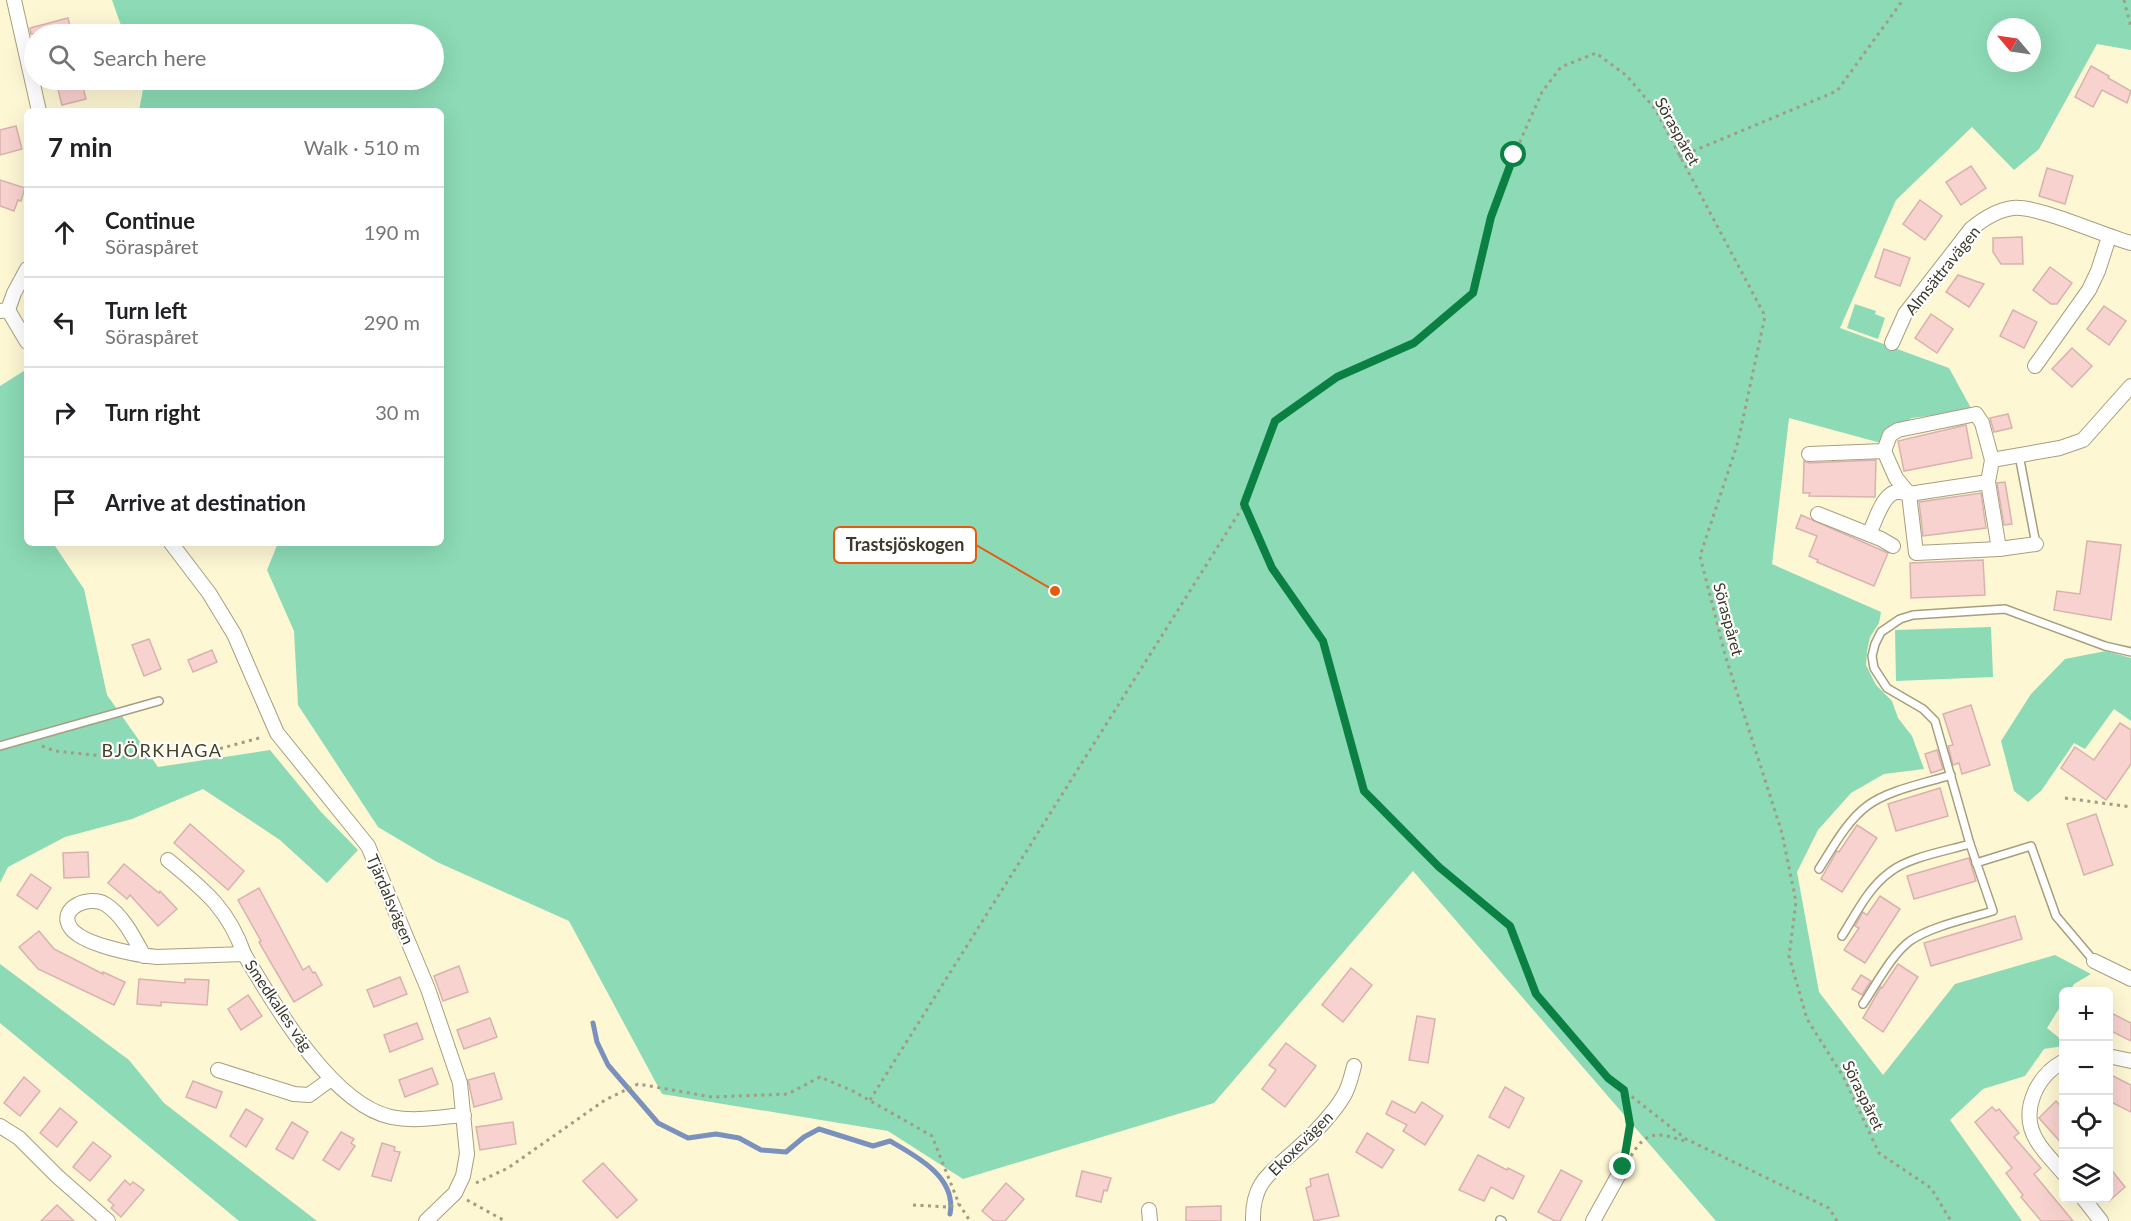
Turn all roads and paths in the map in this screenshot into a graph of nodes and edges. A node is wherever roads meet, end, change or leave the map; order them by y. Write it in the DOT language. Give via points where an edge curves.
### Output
graph roads {
  1 [pos="14,0"];
  2 [pos="1903,0"];
  3 [pos="2124,0"];
  4 [pos="2131,27"];
  5 [pos="24,44"];
  6 [pos="34,90"];
  7 [pos="38,108"];
  8 [pos="1679,157"];
  9 [pos="2109,237"];
  10 [pos="2131,243"];
  11 [pos="24,274"];
  12 [pos="4,311"];
  13 [pos="24,338"];
  14 [pos="1892,343"];
  15 [pos="2035,366"];
  16 [pos="2131,386"];
  17 [pos="1884,452"];
  18 [pos="1809,454"];
  19 [pos="2019,455"];
  20 [pos="1992,460"];
  21 [pos="1988,482"];
  22 [pos="1909,494"];
  23 [pos="1244,504"];
  24 [pos="1818,514"];
  25 [pos="1869,534"];
  26 [pos="2036,544"];
  27 [pos="173,546"];
  28 [pos="1893,546"];
  29 [pos="1999,549"];
  30 [pos="2131,652"];
  31 [pos="159,701"];
  32 [pos="277,733"];
  33 [pos="21,739"];
  34 [pos="0,746"];
  35 [pos="1951,775"];
  36 [pos="2064,798"];
  37 [pos="2131,807"];
  38 [pos="1970,844"];
  39 [pos="168,860"];
  40 [pos="1976,863"];
  41 [pos="1819,869"];
  42 [pos="1842,936"];
  43 [pos="244,954"];
  44 [pos="144,956"];
  45 [pos="2094,961"];
  46 [pos="2131,979"];
  47 [pos="1863,1004"];
  48 [pos="2113,1057"];
  49 [pos="2131,1061"];
  50 [pos="2059,1065"];
  51 [pos="1354,1066"];
  52 [pos="218,1070"];
  53 [pos="331,1079"];
  54 [pos="1624,1090"];
  55 [pos="870,1100"];
  56 [pos="464,1115"];
  57 [pos="0,1125"];
  58 [pos="1696,1144"];
  59 [pos="1623,1167"];
  60 [pos="2059,1168"];
  61 [pos="455,1193"];
  62 [pos="2087,1203"];
  63 [pos="959,1204"];
  64 [pos="913,1205"];
  65 [pos="108,1221"];
  66 [pos="426,1221"];
  67 [pos="505,1221"];
  68 [pos="970,1221"];
  69 [pos="1253,1221"];
  70 [pos="1593,1221"];
  71 [pos="1837,1221"];
  72 [pos="1951,1221"];
  73 [pos="2101,1221"];
  1 -- 5 [label="street"];
  2 -- 8 [label="path" via="1837,91"];
  3 -- 4 [label="path"];
  6 -- 7 [label="street"];
  8 -- 23 [label="path, Söraspåret" via="1655,109 1620,70 1596,53 1561,67 1542,92 1514,155 1491,217 1473,293 1414,343 1337,377 1275,421"];
  8 -- 72 [label="path, Söraspåret" via="1765,316 1738,442 1701,556 1730,669 1782,833 1796,902 1789,956 1807,1019 1844,1078 1879,1153 1930,1188"];
  9 -- 10 [label="street, Almsättravägen"];
  9 -- 14 [label="street, Almsättravägen" via="2015,208 1984,218 1971,228 1905,314"];
  9 -- 15 [label="street" via="2089,290"];
  11 -- 12 [label="street"];
  12 -- 13 [label="street"];
  16 -- 19 [label="street" via="2083,440"];
  17 -- 18 [label="street"];
  17 -- 20 [label="street" via="1890,435 1898,430 1976,414"];
  17 -- 22 [label="street"];
  19 -- 20 [label="street"];
  19 -- 26 [label="lane"];
  20 -- 21 [label="street"];
  21 -- 22 [label="street"];
  21 -- 29 [label="street"];
  22 -- 25 [label="street" via="1891,494"];
  22 -- 29 [label="street" via="1916,553"];
  23 -- 54 [label="path" via="1272,568 1323,641 1364,791 1439,867 1510,926 1536,994 1608,1078"];
  23 -- 55 [label="path"];
  24 -- 25 [label="street"];
  25 -- 28 [label="street"];
  26 -- 29 [label="street"];
  27 -- 32 [label="street, Tjärdalsvägen" via="210,593 234,634"];
  30 -- 35 [label="lane" via="2005,609 1913,615 1892,623 1875,644 1874,668 1887,688 1923,709 1935,721"];
  31 -- 33 [label="lane"];
  32 -- 33 [label="path" via="200,754 113,757 55,751"];
  32 -- 56 [label="street, Tjärdalsvägen" via="368,846 428,988 460,1083"];
  33 -- 34 [label="lane"];
  35 -- 38 [label="lane"];
  35 -- 41 [label="lane" via="1868,805 1856,815"];
  36 -- 37 [label="path"];
  38 -- 40 [label="lane"];
  38 -- 42 [label="lane" via="1891,870 1871,890"];
  39 -- 43 [label="street" via="217,903 230,921"];
  40 -- 45 [label="lane" via="2031,846 2056,916"];
  40 -- 47 [label="lane" via="1993,911 1908,941"];
  43 -- 44 [label="street, Smedkalles väg"];
  43 -- 53 [label="street, Smedkalles väg" via="282,1017"];
  44 -- 44 [label="street, Smedkalles väg" via="113,949 77,934 70,927 70,910 78,903 92,900 103,903 124,923"];
  45 -- 46 [label="street"];
  48 -- 49 [label="street"];
  50 -- 60 [label="street" via="2036,1090 2029,1120 2037,1141"];
  51 -- 69 [label="street, Ekoxevägen" via="1343,1098 1259,1186 1254,1197"];
  52 -- 53 [label="street" via="294,1094 309,1095"];
  53 -- 56 [label="street, Smedkalles väg" via="357,1102 390,1117 420,1120"];
  54 -- 58 [label="path"];
  54 -- 59 [label="path" via="1630,1125"];
  55 -- 61 [label="path" via="820,1077 788,1094 712,1097 638,1084 584,1114 508,1168"];
  55 -- 63 [label="path" via="932,1137"];
  56 -- 61 [label="street, Tjärdalsvägen" via="467,1154"];
  57 -- 65 [label="street"];
  58 -- 59 [label="path" via="1658,1134 1639,1142"];
  58 -- 71 [label="path" via="1829,1208"];
  59 -- 70 [label="street"];
  61 -- 66 [label="street, Tjärdalsvägen"];
  61 -- 67 [label="path"];
  62 -- 73 [label="street"];
  63 -- 64 [label="path"];
  63 -- 68 [label="path"];
}
